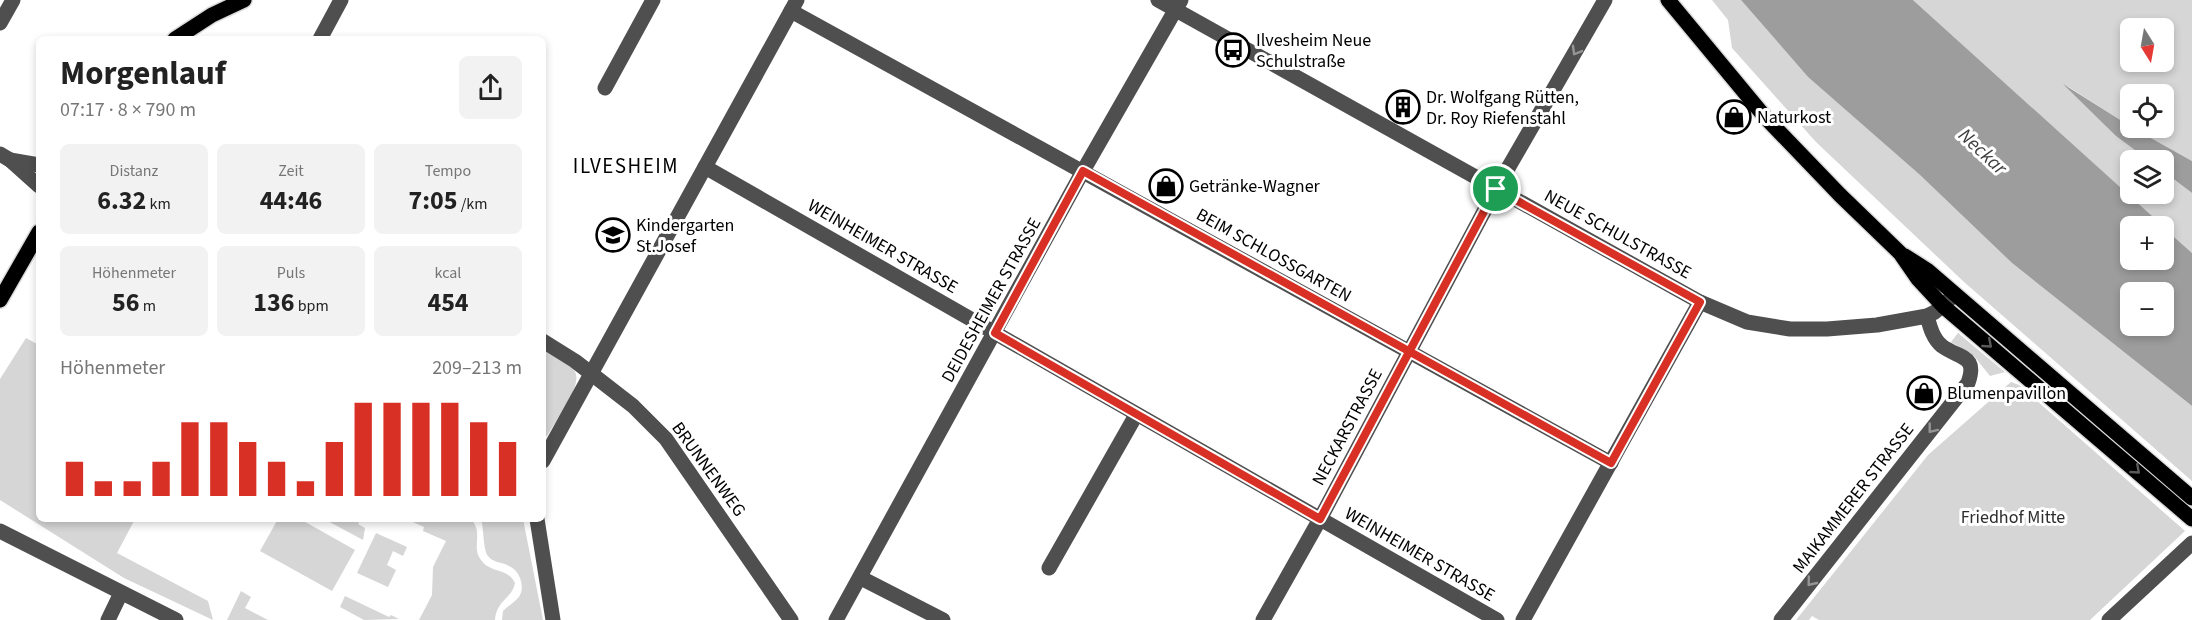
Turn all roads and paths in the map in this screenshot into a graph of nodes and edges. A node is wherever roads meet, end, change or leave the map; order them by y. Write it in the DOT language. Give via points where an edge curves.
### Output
graph roads {
  1 [pos="13,0"];
  2 [pos="244,0"];
  3 [pos="341,0"];
  4 [pos="653,0"];
  5 [pos="1158,0"];
  6 [pos="1605,0"];
  7 [pos="1668,0"];
  8 [pos="1179,5"];
  9 [pos="794,6"];
  10 [pos="0,23"];
  11 [pos="180,36"];
  12 [pos="322,36"];
  13 [pos="605,88"];
  14 [pos="5,157"];
  15 [pos="36,164"];
  16 [pos="705,167"];
  17 [pos="1083,171"];
  18 [pos="36,183"];
  19 [pos="1496,189"];
  20 [pos="36,237"];
  21 [pos="0,300"];
  22 [pos="1949,300"];
  23 [pos="1700,302"];
  24 [pos="1927,316"];
  25 [pos="995,333"];
  26 [pos="546,343"];
  27 [pos="1409,352"];
  28 [pos="592,374"];
  29 [pos="1136,415"];
  30 [pos="546,456"];
  31 [pos="1611,463"];
  32 [pos="2192,498"];
  33 [pos="1320,519"];
  34 [pos="2192,519"];
  35 [pos="537,522"];
  36 [pos="0,531"];
  37 [pos="2192,543"];
  38 [pos="1049,568"];
  39 [pos="861,578"];
  40 [pos="122,593"];
  41 [pos="108,620"];
  42 [pos="176,620"];
  43 [pos="553,620"];
  44 [pos="791,620"];
  45 [pos="836,620"];
  46 [pos="943,620"];
  47 [pos="1263,620"];
  48 [pos="1497,620"];
  49 [pos="1523,620"];
  50 [pos="1782,620"];
  51 [pos="2109,620"];
  1 -- 10 [label="street"];
  2 -- 11 [label="main road"];
  3 -- 12 [label="street"];
  4 -- 13 [label="street"];
  5 -- 8 [label="street, NEUE SCHULSTRASSE"];
  6 -- 19 [label="street, NECKARSTRASSE, one-way"];
  7 -- 22 [label="main road" via="1765,117 1900,253 1927,270"];
  8 -- 17 [label="street, DEIDESHEIMER STRASSE"];
  8 -- 19 [label="street, NEUE SCHULSTRASSE"];
  9 -- 16 [label="street"];
  9 -- 17 [label="street, BEIM SCHLOSSGARTEN"];
  14 -- 15 [label="street"];
  14 -- 18 [label="street"];
  16 -- 25 [label="street, WEINHEIMER STRASSE"];
  16 -- 28 [label="street"];
  17 -- 25 [label="street, DEIDESHEIMER STRASSE"];
  17 -- 27 [label="street, BEIM SCHLOSSGARTEN"];
  19 -- 23 [label="street, NEUE SCHULSTRASSE"];
  19 -- 27 [label="street, NECKARSTRASSE"];
  20 -- 21 [label="main road"];
  22 -- 24 [label="street, NEUE SCHULSTRASSE"];
  22 -- 32 [label="main road"];
  22 -- 34 [label="main road, one-way"];
  23 -- 24 [label="street, NEUE SCHULSTRASSE" via="1747,322 1790,329 1851,327"];
  23 -- 31 [label="street"];
  24 -- 50 [label="street, MAIKAMMERER STRASSE, one-way" via="1941,345 1966,358 1971,366 1968,383"];
  25 -- 29 [label="street, WEINHEIMER STRASSE"];
  25 -- 39 [label="street, DEIDESHEIMER STRASSE"];
  26 -- 28 [label="street, BRUNNENWEG"];
  27 -- 31 [label="street, BEIM SCHLOSSGARTEN"];
  27 -- 33 [label="street, NECKARSTRASSE"];
  28 -- 30 [label="street"];
  28 -- 44 [label="street, BRUNNENWEG" via="633,406 666,439"];
  29 -- 33 [label="street, WEINHEIMER STRASSE"];
  29 -- 38 [label="street"];
  31 -- 49 [label="street"];
  33 -- 47 [label="street, NECKARSTRASSE"];
  33 -- 48 [label="street, WEINHEIMER STRASSE"];
  35 -- 43 [label="street"];
  36 -- 40 [label="street"];
  37 -- 51 [label="street"];
  39 -- 45 [label="street, DEIDESHEIMER STRASSE"];
  39 -- 46 [label="street"];
  40 -- 41 [label="street"];
  40 -- 42 [label="street"];
}
